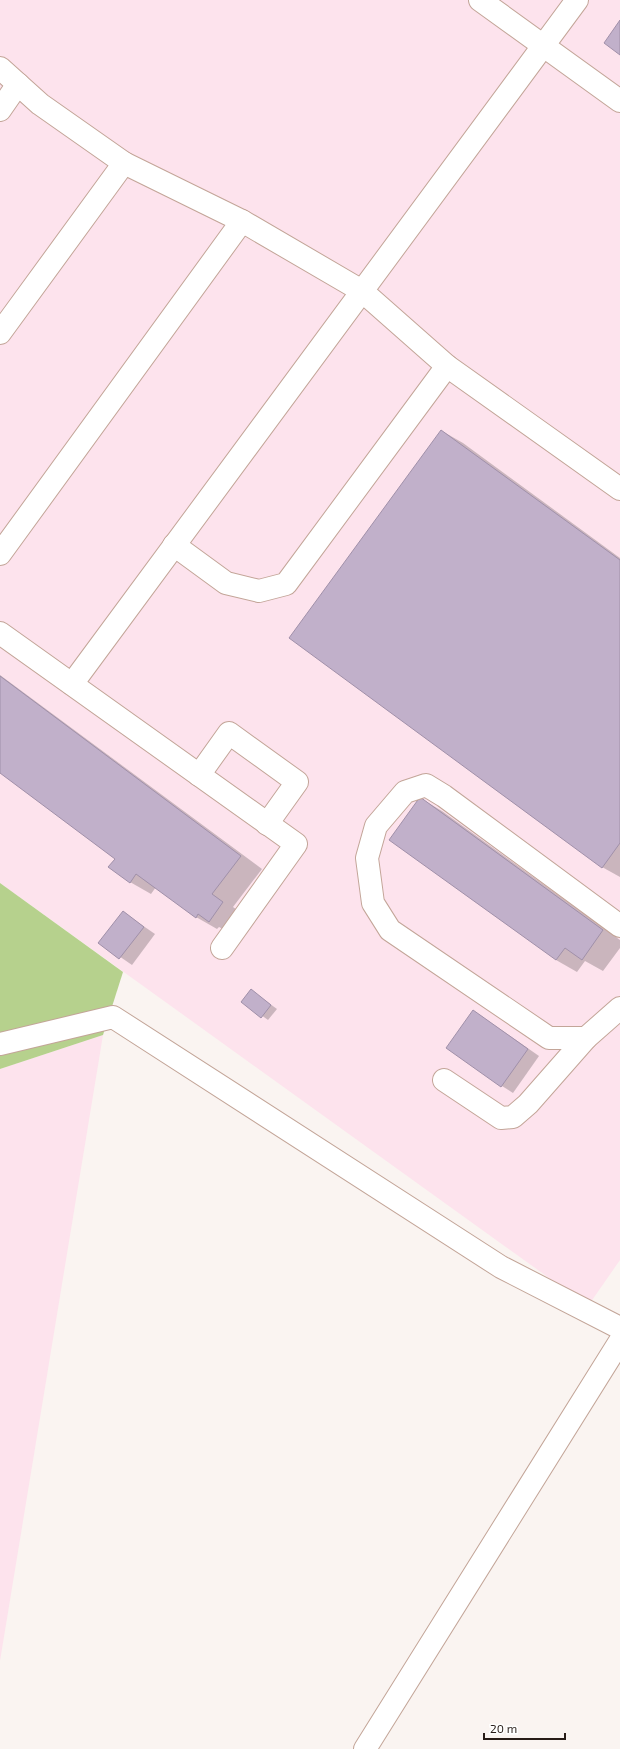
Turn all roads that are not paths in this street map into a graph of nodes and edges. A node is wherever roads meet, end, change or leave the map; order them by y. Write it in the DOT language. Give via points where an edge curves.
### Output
graph roads {
  1 [pos="480,0"];
  2 [pos="577,0"];
  3 [pos="543,46"];
  4 [pos="0,68"];
  5 [pos="18,84"];
  6 [pos="620,101"];
  7 [pos="0,110"];
  8 [pos="124,163"];
  9 [pos="242,221"];
  10 [pos="362,291"];
  11 [pos="0,333"];
  12 [pos="447,366"];
  13 [pos="620,489"];
  14 [pos="174,545"];
  15 [pos="0,554"];
  16 [pos="0,633"];
  17 [pos="72,684"];
  18 [pos="199,775"];
  19 [pos="267,824"];
  20 [pos="620,926"];
  21 [pos="222,948"];
  22 [pos="620,1008"];
  23 [pos="586,1038"];
  24 [pos="0,1044"];
  25 [pos="444,1080"];
  26 [pos="620,1328"];
  27 [pos="620,1341"];
  28 [pos="365,1749"];
  1 -- 3 [label="lane"];
  2 -- 3 [label="lane"];
  3 -- 6 [label="lane"];
  3 -- 10 [label="lane"];
  4 -- 5 [label="lane"];
  5 -- 7 [label="lane"];
  5 -- 8 [label="lane" via="40,104"];
  8 -- 9 [label="lane"];
  8 -- 11 [label="lane"];
  9 -- 10 [label="lane"];
  9 -- 15 [label="lane"];
  10 -- 12 [label="lane"];
  10 -- 14 [label="lane"];
  12 -- 13 [label="lane"];
  12 -- 14 [label="lane" via="286,584 259,591 226,583"];
  14 -- 17 [label="lane"];
  16 -- 17 [label="lane"];
  17 -- 18 [label="lane"];
  18 -- 19 [label="lane"];
  18 -- 19 [label="lane" via="228,733 241,742 296,782"];
  19 -- 21 [label="lane" via="296,844"];
  20 -- 23 [label="lane" via="426,785 405,792 376,826 367,858 372,896 373,903 390,930 549,1038"];
  22 -- 23 [label="lane"];
  23 -- 25 [label="lane" via="528,1104 513,1117 501,1118"];
  24 -- 26 [label="lane" via="113,1017 501,1267"];
  27 -- 28 [label="lane"];
}
